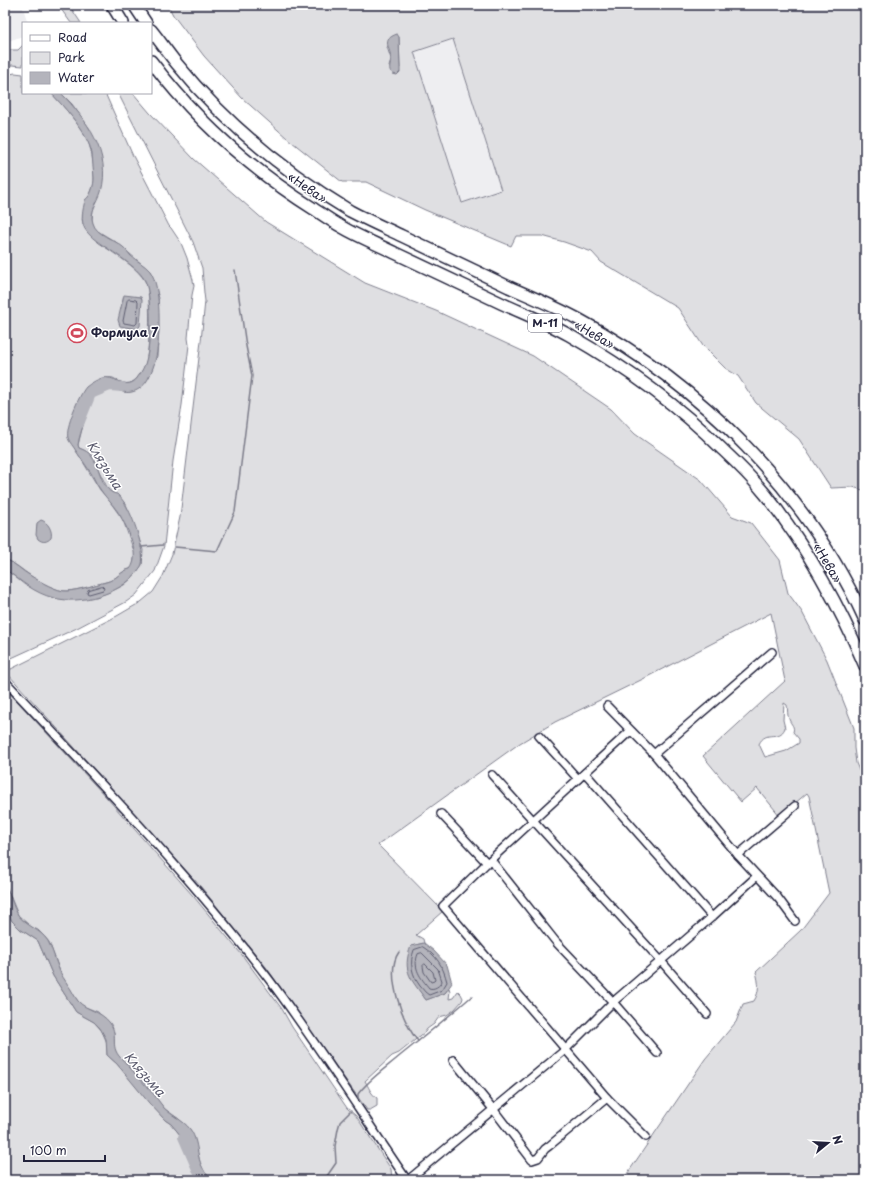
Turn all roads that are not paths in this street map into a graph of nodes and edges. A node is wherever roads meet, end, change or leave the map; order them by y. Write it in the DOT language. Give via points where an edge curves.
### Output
graph roads {
  1 [pos="112,5"];
  2 [pos="134,5"];
  3 [pos="122,22"];
  4 [pos="145,22"];
  5 [pos="152,31"];
  6 [pos="152,62"];
  7 [pos="865,620"];
  8 [pos="772,652"];
  9 [pos="865,666"];
  10 [pos="5,681"];
  11 [pos="607,706"];
  12 [pos="632,732"];
  13 [pos="539,736"];
  14 [pos="654,754"];
  15 [pos="585,773"];
  16 [pos="492,776"];
  17 [pos="578,779"];
  18 [pos="795,806"];
  19 [pos="441,814"];
  20 [pos="534,820"];
  21 [pos="738,855"];
  22 [pos="489,861"];
  23 [pos="757,876"];
  24 [pos="712,917"];
  25 [pos="795,921"];
  26 [pos="661,961"];
  27 [pos="613,1002"];
  28 [pos="707,1014"];
  29 [pos="565,1050"];
  30 [pos="657,1053"];
  31 [pos="453,1060"];
  32 [pos="607,1098"];
  33 [pos="494,1108"];
  34 [pos="646,1137"];
  35 [pos="408,1180"];
  1 -- 3 [label="highway"];
  2 -- 4 [label="highway"];
  5 -- 7 [label="highway, «Нева» / М-11" via="213,104 260,147 305,182 352,212 577,318 625,347 671,380 721,422 777,480 835,563"];
  6 -- 9 [label="highway, «Нева» / М-11" via="200,118 245,159 294,196 342,227 566,333 652,388 694,423 761,489 796,537 842,615"];
  8 -- 14 [label="street"];
  10 -- 35 [label="street" via="173,864 235,937 268,979"];
  11 -- 12 [label="street"];
  12 -- 14 [label="street"];
  12 -- 15 [label="street"];
  13 -- 17 [label="street"];
  14 -- 21 [label="street"];
  15 -- 17 [label="street"];
  15 -- 24 [label="street"];
  16 -- 20 [label="street"];
  17 -- 20 [label="street"];
  18 -- 21 [label="street"];
  19 -- 22 [label="street"];
  20 -- 22 [label="street"];
  20 -- 26 [label="street"];
  21 -- 23 [label="street"];
  22 -- 27 [label="street" via="556,942"];
  22 -- 29 [label="street" via="443,906"];
  23 -- 24 [label="street"];
  23 -- 25 [label="street"];
  24 -- 26 [label="street"];
  26 -- 27 [label="street"];
  26 -- 28 [label="street"];
  27 -- 29 [label="street"];
  27 -- 30 [label="street"];
  29 -- 32 [label="street"];
  29 -- 33 [label="street"];
  31 -- 33 [label="street"];
  32 -- 33 [label="street" via="544,1149 538,1158 532,1160"];
  32 -- 34 [label="street"];
  33 -- 35 [label="street"];
}
